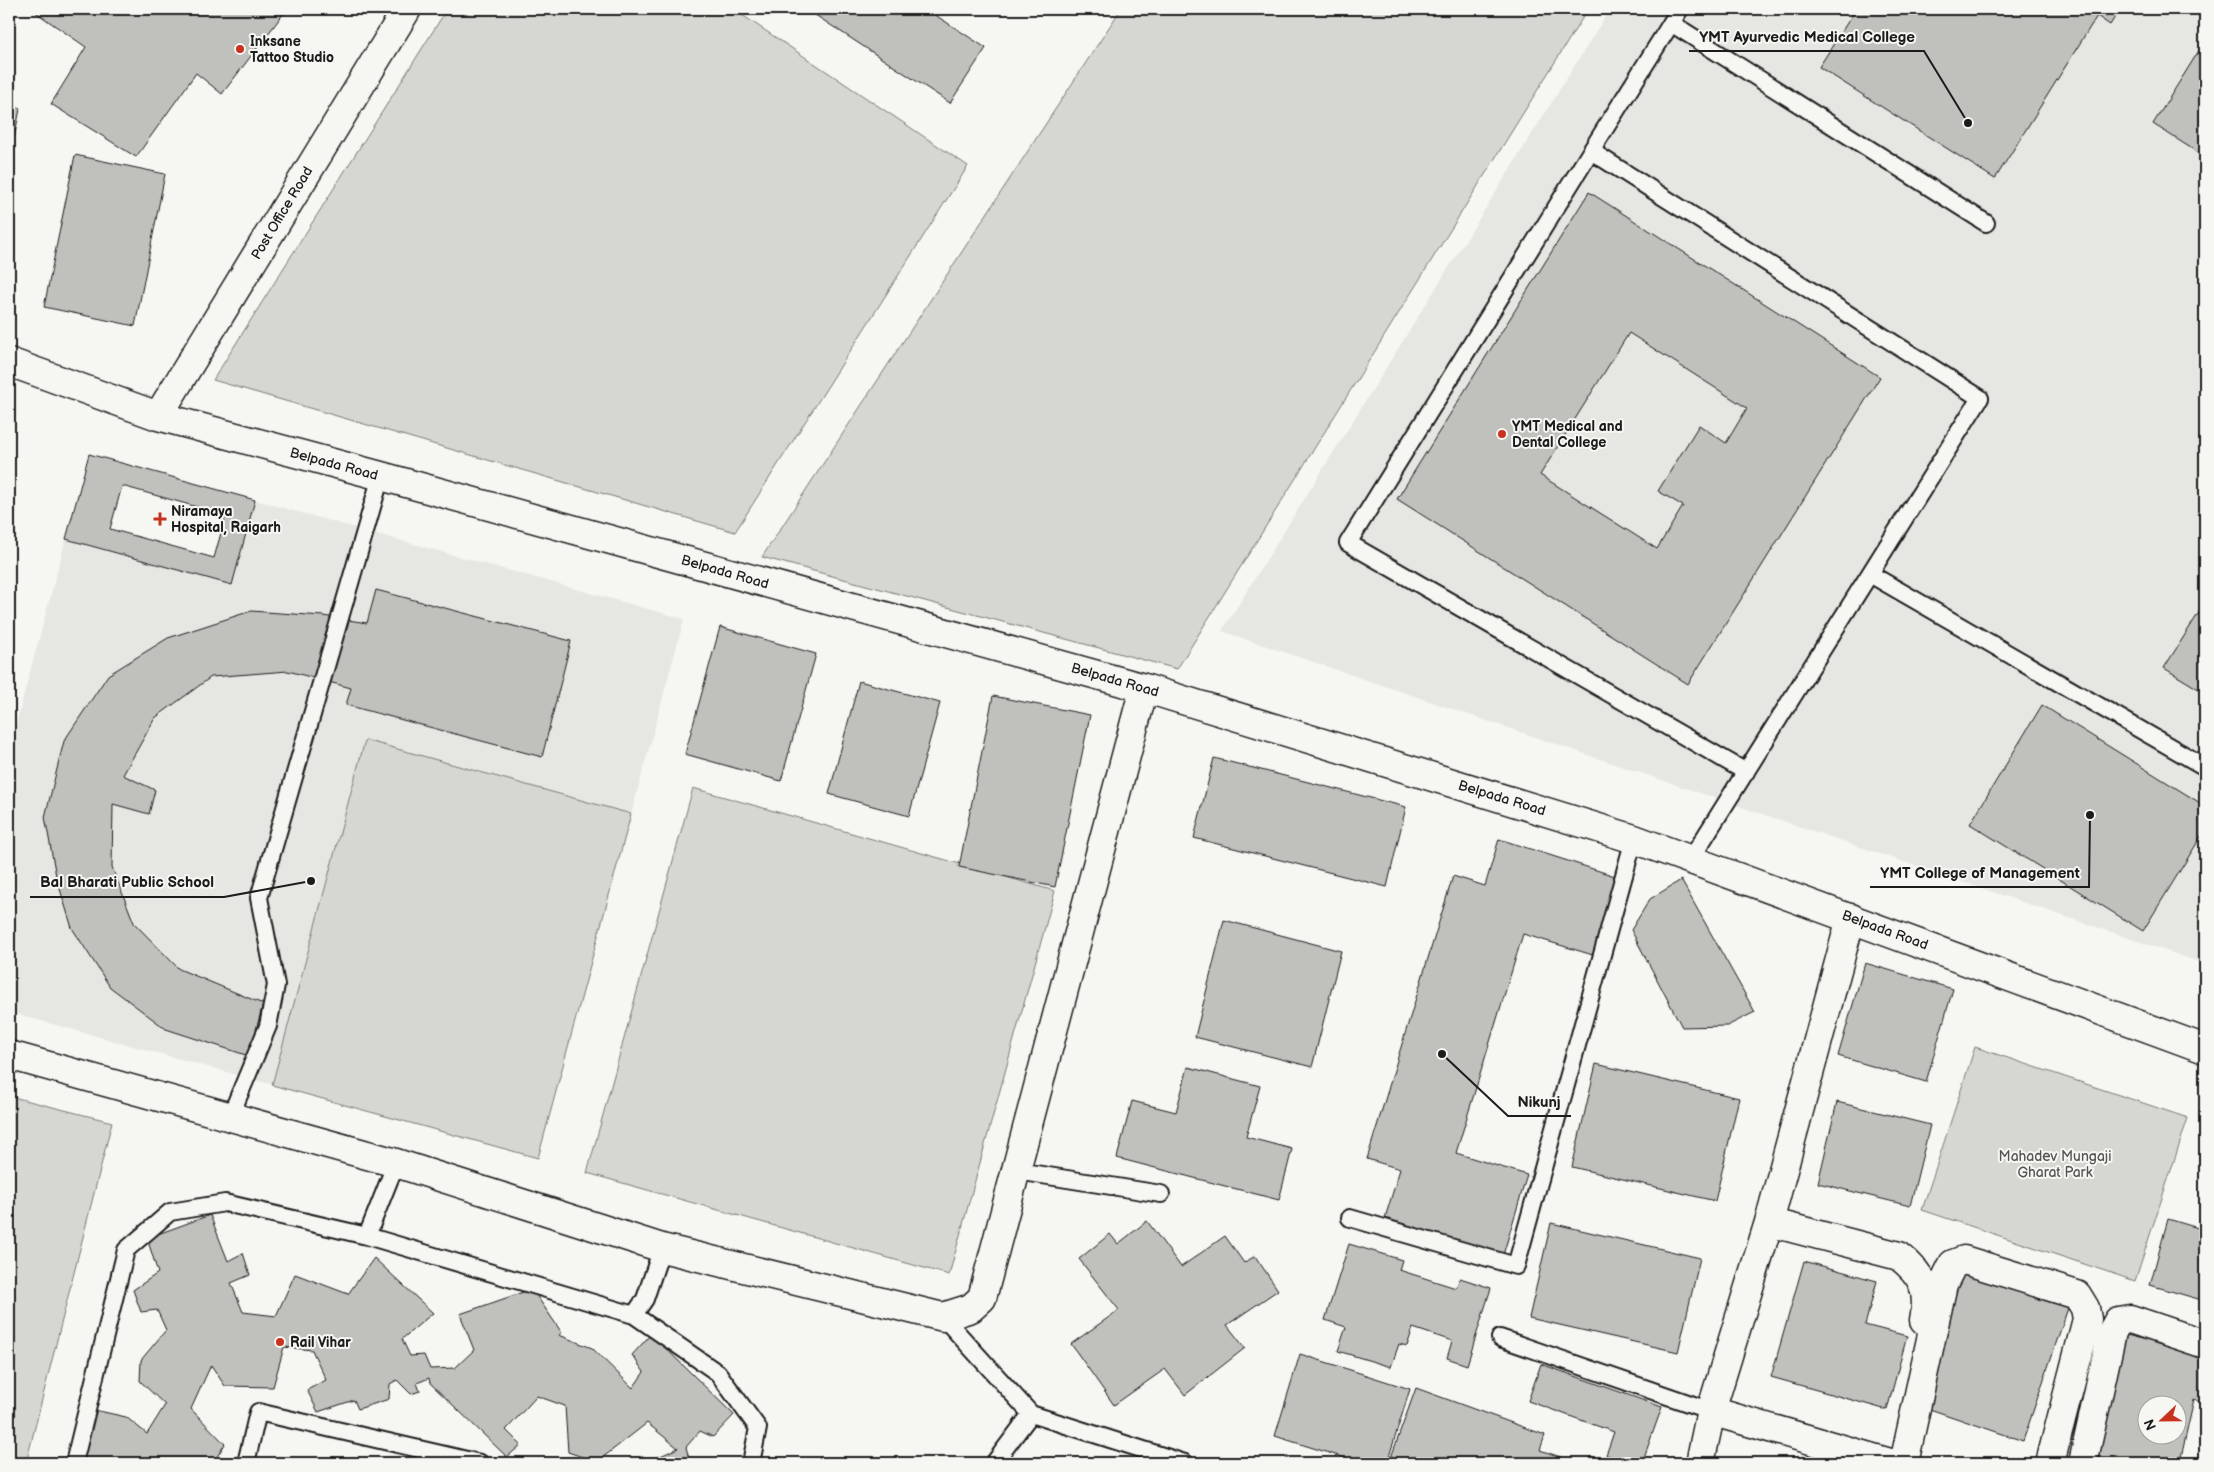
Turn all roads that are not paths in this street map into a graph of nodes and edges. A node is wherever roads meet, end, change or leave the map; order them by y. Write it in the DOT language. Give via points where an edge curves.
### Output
graph roads {
  1 [pos="406,9"];
  2 [pos="1675,16"];
  3 [pos="1591,151"];
  4 [pos="1986,222"];
  5 [pos="9,362"];
  6 [pos="158,416"];
  7 [pos="381,476"];
  8 [pos="1870,574"];
  9 [pos="1144,688"];
  10 [pos="2205,767"];
  11 [pos="1746,772"];
  12 [pos="1634,839"];
  13 [pos="1692,859"];
  14 [pos="1851,918"];
  15 [pos="2205,1049"];
  16 [pos="9,1054"];
  17 [pos="230,1116"];
  18 [pos="396,1163"];
  19 [pos="1017,1171"];
  20 [pos="1161,1194"];
  21 [pos="1350,1218"];
  22 [pos="1769,1222"];
  23 [pos="367,1236"];
  24 [pos="662,1248"];
  25 [pos="634,1316"];
  26 [pos="943,1317"];
  27 [pos="1500,1338"];
  28 [pos="2205,1344"];
  29 [pos="1711,1411"];
  30 [pos="1031,1414"];
  31 [pos="74,1463"];
  32 [pos="246,1463"];
  33 [pos="480,1463"];
  34 [pos="752,1463"];
  35 [pos="994,1463"];
  36 [pos="1185,1463"];
  37 [pos="1700,1463"];
  38 [pos="1891,1463"];
  39 [pos="1904,1463"];
  40 [pos="2050,1463"];
  41 [pos="2083,1463"];
  1 -- 6 [label="street, Post Office Road"];
  2 -- 3 [label="lane"];
  2 -- 4 [label="lane"];
  3 -- 8 [label="lane" via="1980,398"];
  3 -- 11 [label="lane" via="1348,543"];
  5 -- 6 [label="street, Belpada Road"];
  6 -- 7 [label="street, Belpada Road"];
  7 -- 9 [label="street, Belpada Road"];
  7 -- 17 [label="lane" via="259,898 276,985 268,1026"];
  8 -- 10 [label="lane"];
  8 -- 11 [label="lane"];
  9 -- 12 [label="street, Belpada Road"];
  9 -- 19 [label="street"];
  11 -- 13 [label="lane"];
  12 -- 13 [label="street, Belpada Road"];
  12 -- 21 [label="lane" via="1516,1266"];
  13 -- 14 [label="street, Belpada Road"];
  14 -- 15 [label="street, Belpada Road"];
  14 -- 22 [label="street"];
  16 -- 17 [label="street"];
  17 -- 18 [label="street"];
  18 -- 23 [label="lane"];
  18 -- 24 [label="street"];
  19 -- 20 [label="lane"];
  19 -- 26 [label="street" via="982,1298 971,1308"];
  22 -- 29 [label="street"];
  22 -- 38 [label="street" via="1899,1256 1912,1266 1923,1282 1928,1302"];
  23 -- 25 [label="lane"];
  23 -- 31 [label="lane" via="225,1203 170,1212 126,1250"];
  24 -- 25 [label="lane" via="645,1299"];
  24 -- 26 [label="street"];
  25 -- 34 [label="lane" via="718,1373 758,1428"];
  26 -- 30 [label="lane"];
  27 -- 29 [label="lane"];
  28 -- 41 [label="street" via="2130,1319 2118,1320 2112,1332"];
  29 -- 37 [label="street"];
  29 -- 38 [label="street"];
  30 -- 35 [label="lane"];
  30 -- 36 [label="lane"];
  32 -- 33 [label="lane" via="258,1412"];
  39 -- 40 [label="street" via="1943,1284 1953,1264 1964,1260 2077,1295 2085,1308 2087,1319"];
}
